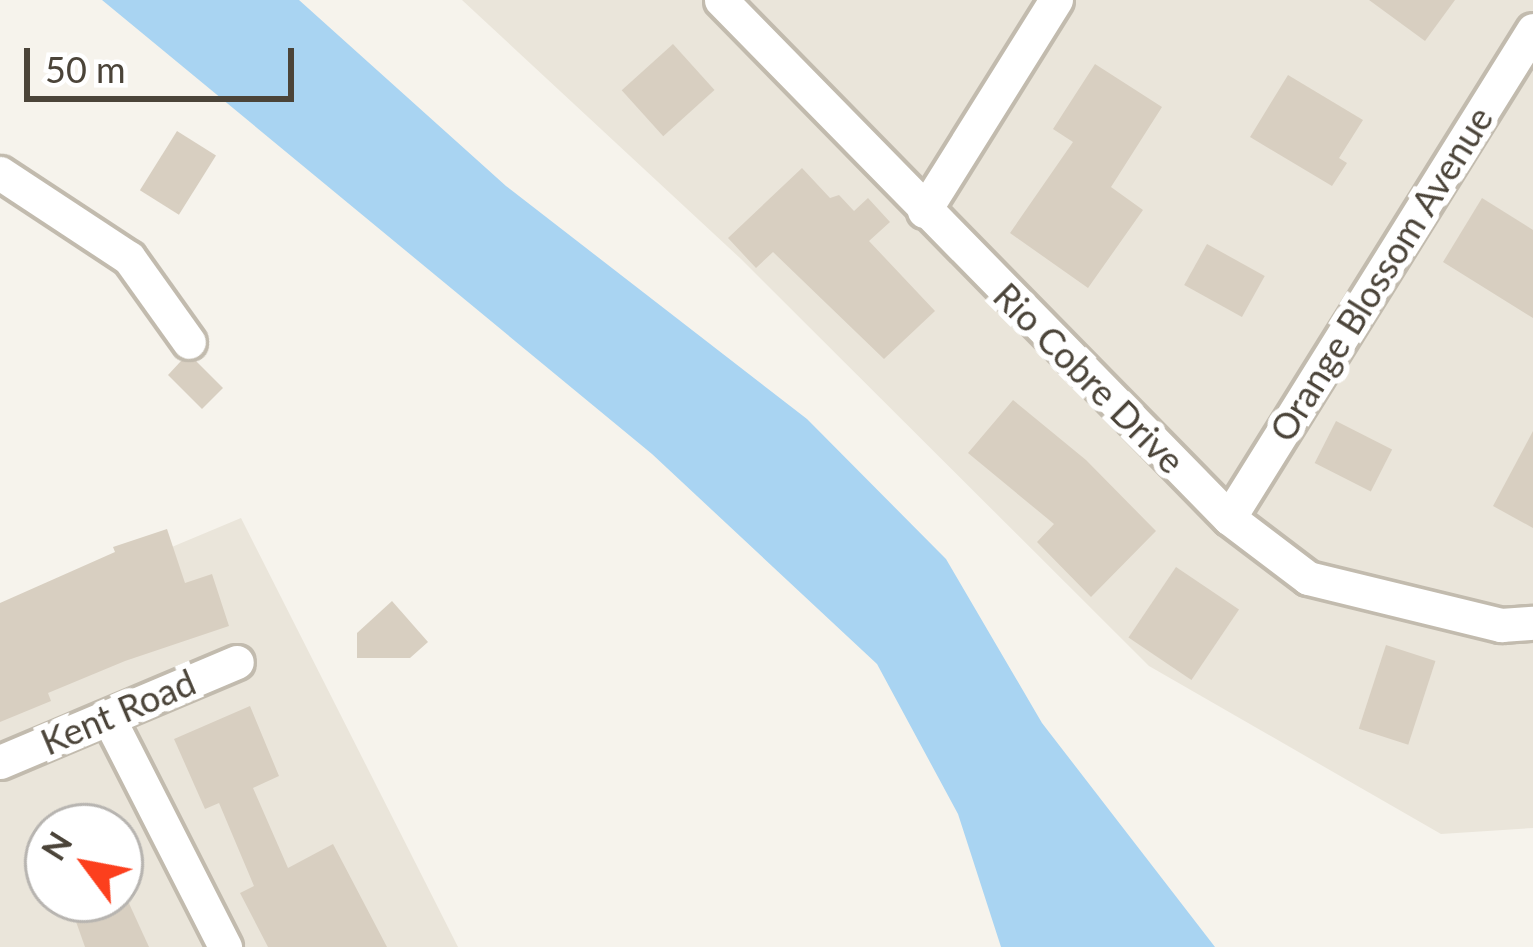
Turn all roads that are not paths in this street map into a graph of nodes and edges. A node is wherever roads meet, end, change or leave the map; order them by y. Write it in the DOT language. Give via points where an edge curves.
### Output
graph roads {
  1 [pos="721,0"];
  2 [pos="1056,0"];
  3 [pos="1533,31"];
  4 [pos="0,173"];
  5 [pos="924,211"];
  6 [pos="189,342"];
  7 [pos="1229,518"];
  8 [pos="1533,623"];
  9 [pos="237,662"];
  10 [pos="108,717"];
  11 [pos="0,762"];
  12 [pos="225,947"];
  1 -- 5 [label="street, Rio Cobre Drive"];
  2 -- 5 [label="street"];
  3 -- 7 [label="street, Orange Blossom Avenue"];
  4 -- 6 [label="street" via="130,258"];
  5 -- 7 [label="street, Rio Cobre Drive"];
  7 -- 8 [label="street, Rio Cobre Drive" via="1308,578 1501,625"];
  9 -- 10 [label="street, Kent Road"];
  10 -- 11 [label="street, Kent Road"];
  10 -- 12 [label="street"];
}
